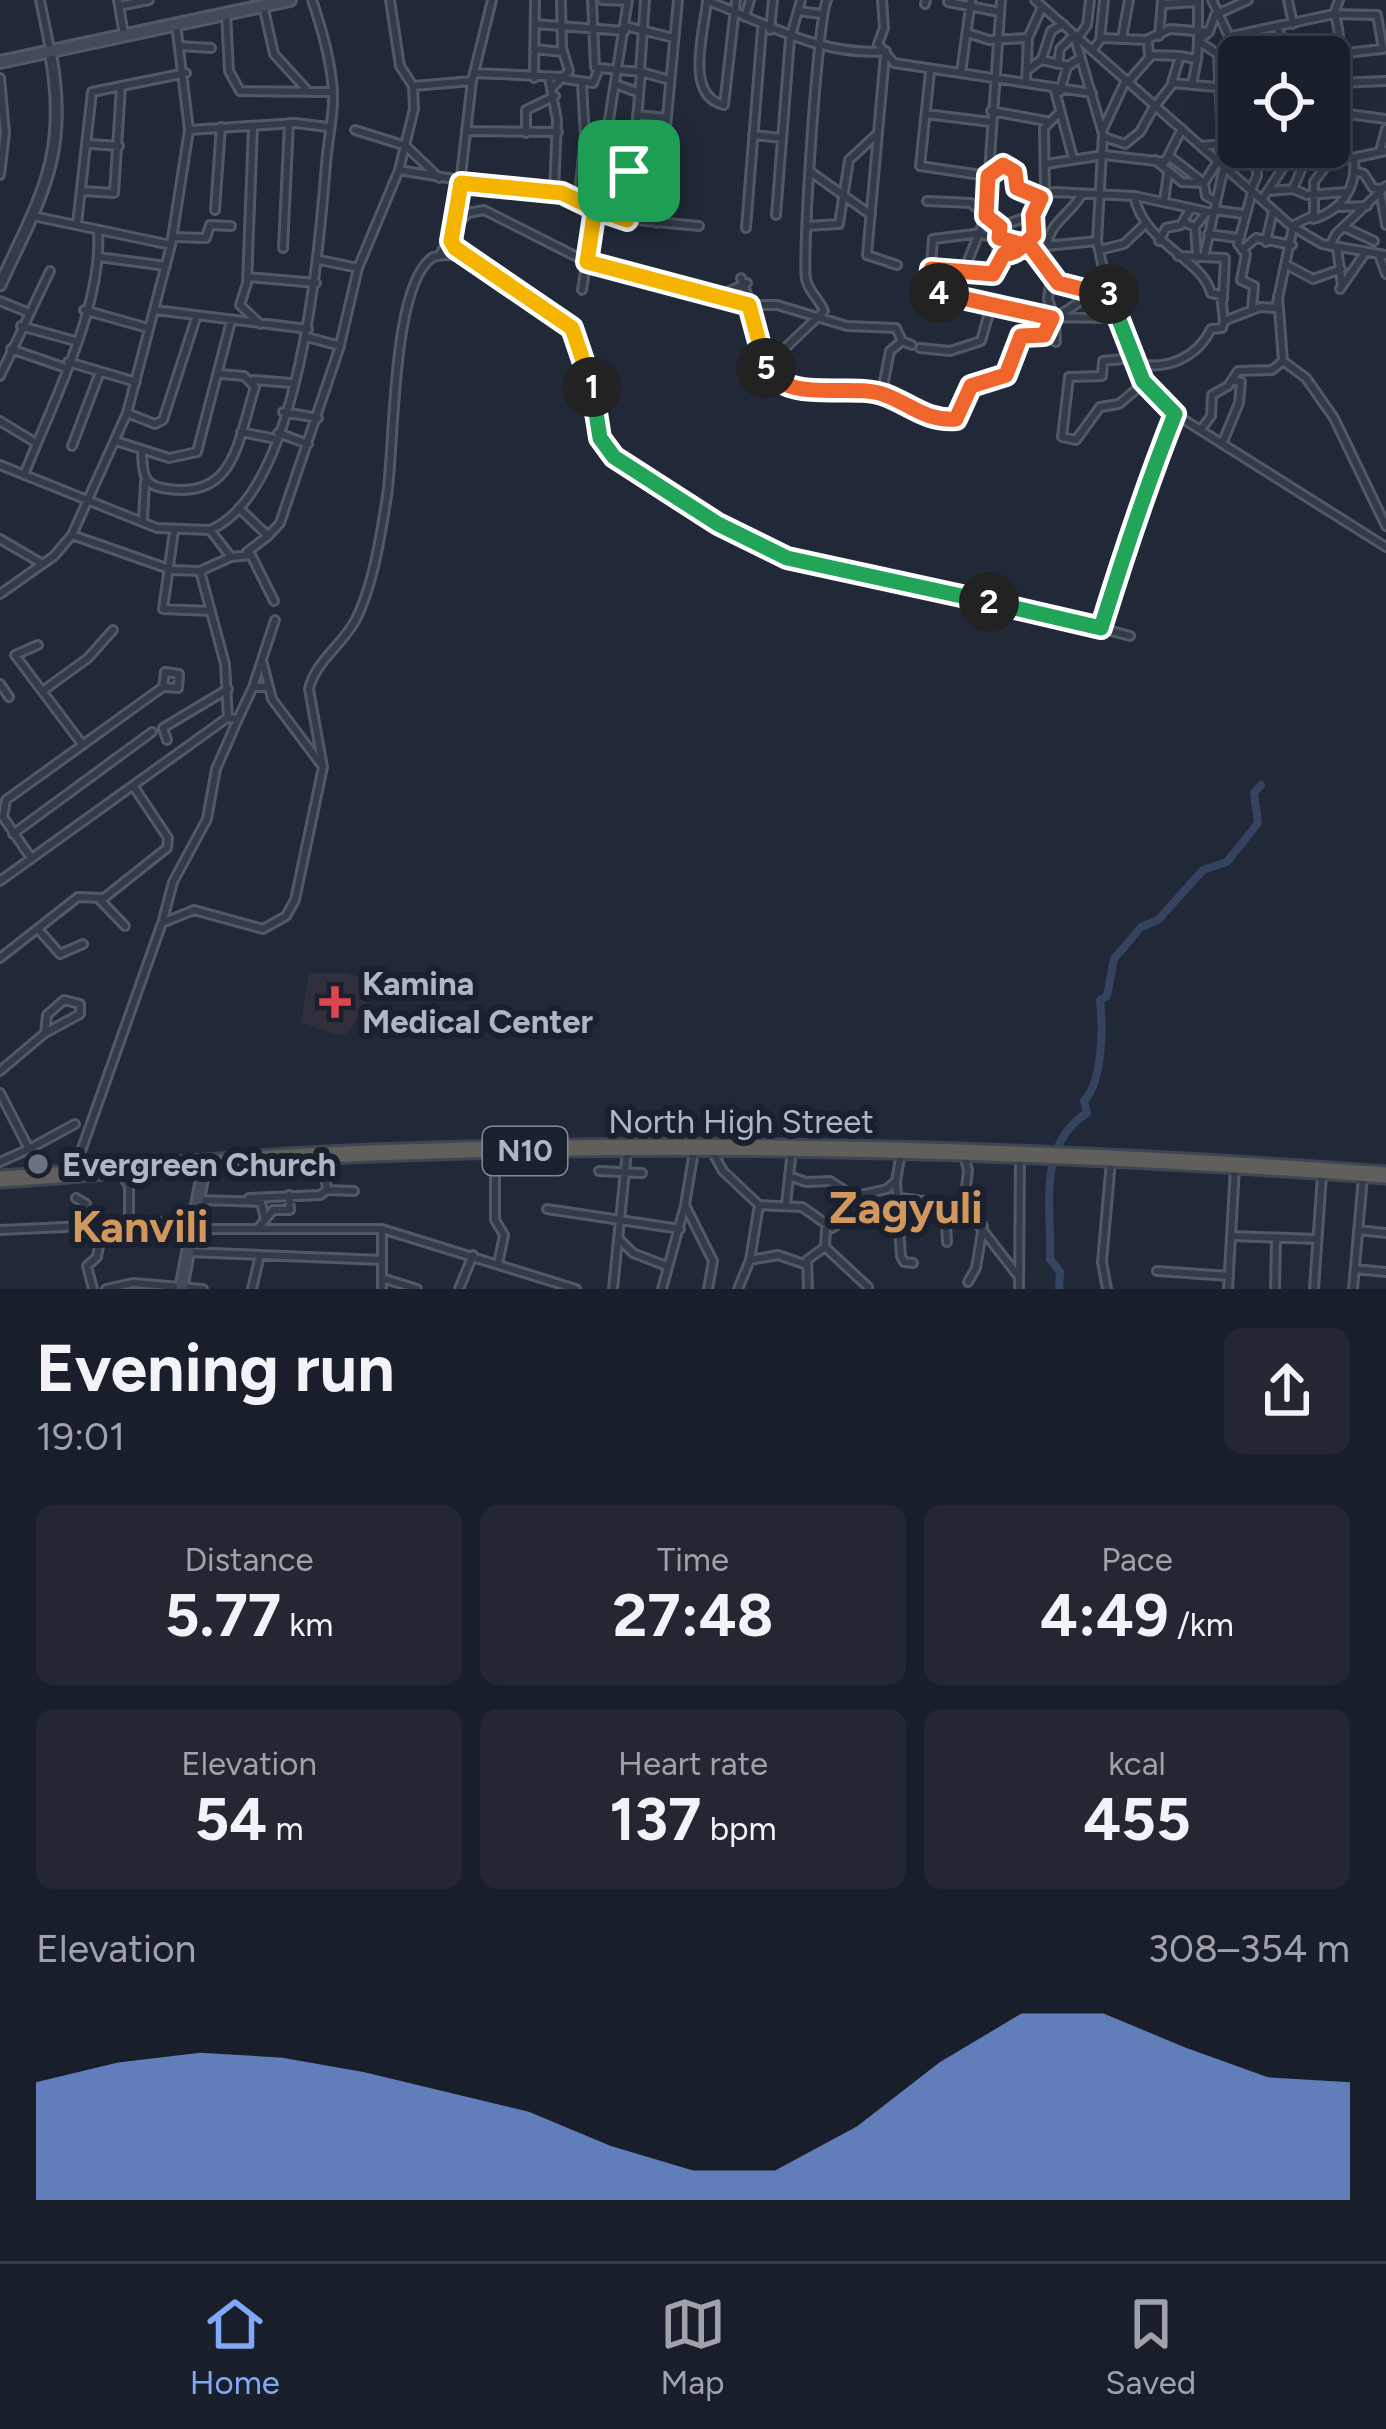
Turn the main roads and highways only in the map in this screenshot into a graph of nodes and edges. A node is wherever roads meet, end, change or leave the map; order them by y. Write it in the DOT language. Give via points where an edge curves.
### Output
graph roads {
  1 [pos="290,0"];
  2 [pos="267,3"];
  3 [pos="232,8"];
  4 [pos="0,62"];
  5 [pos="206,1163"];
  6 [pos="1386,1175"];
  7 [pos="0,1179"];
  8 [pos="181,1286"];
  1 -- 2 [label="main road"];
  2 -- 3 [label="main road"];
  3 -- 4 [label="main road"];
  5 -- 6 [label="highway, North High Street / N10" via="494,1151 902,1150"];
  5 -- 7 [label="highway, North High Street / N10"];
  5 -- 8 [label="main road"];
}
